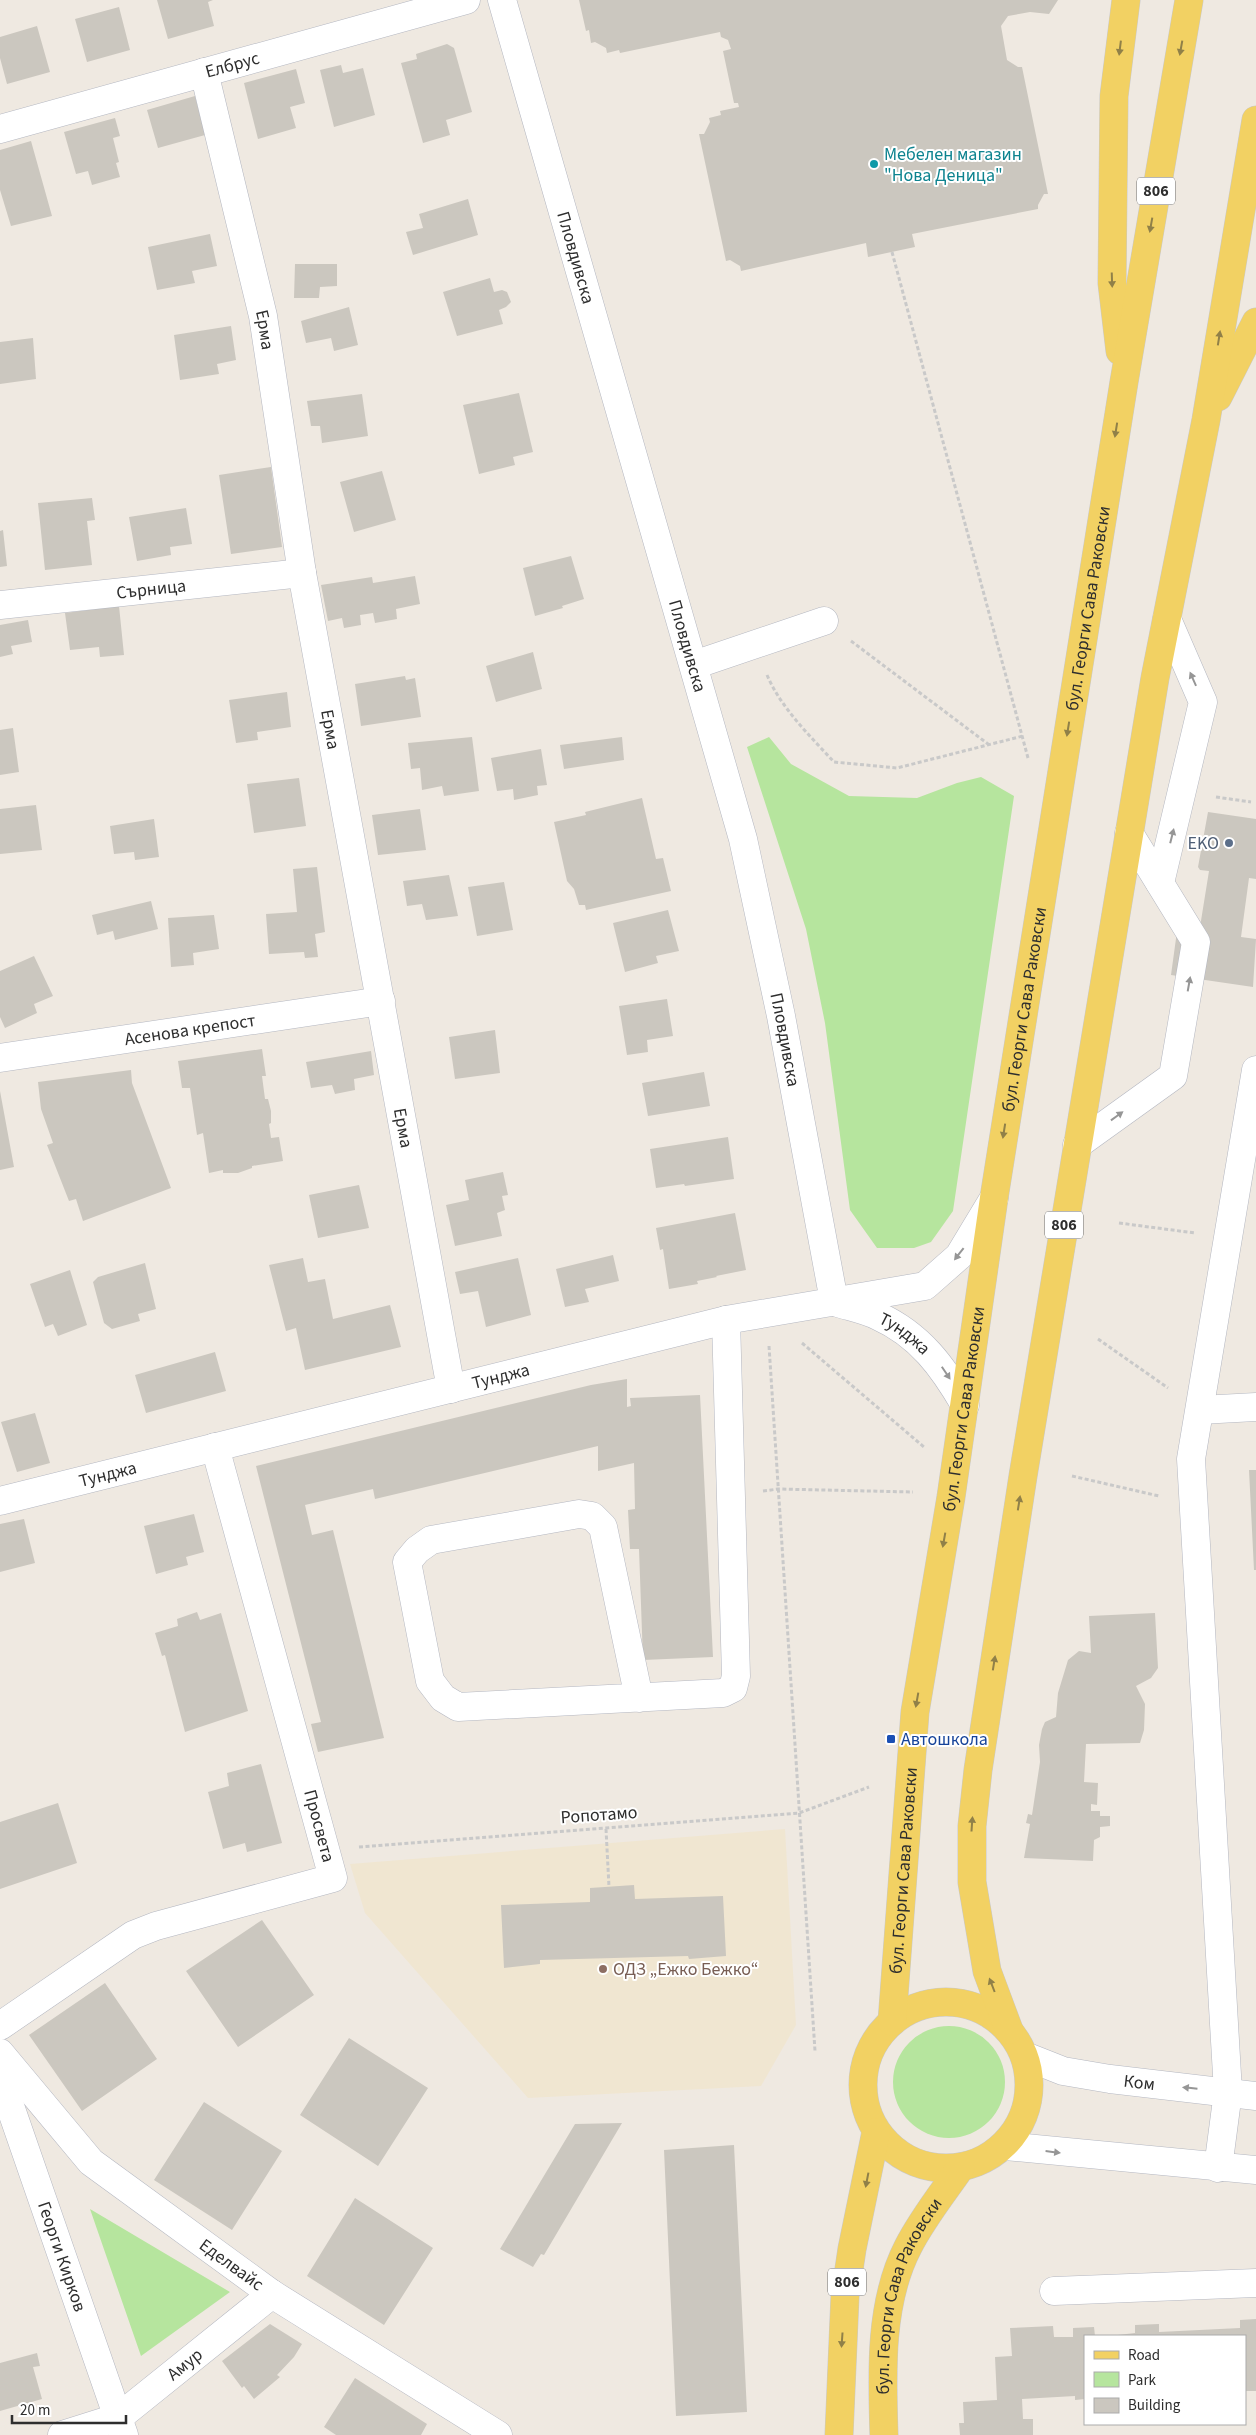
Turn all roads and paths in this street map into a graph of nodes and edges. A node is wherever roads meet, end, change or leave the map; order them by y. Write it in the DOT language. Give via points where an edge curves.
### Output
graph roads {
  1 [pos="466,0"];
  2 [pos="502,0"];
  3 [pos="1126,0"];
  4 [pos="1189,0"];
  5 [pos="204,72"];
  6 [pos="1256,120"];
  7 [pos="0,129"];
  8 [pos="892,252"];
  9 [pos="1256,322"];
  10 [pos="1124,382"];
  11 [pos="1206,420"];
  12 [pos="302,573"];
  13 [pos="0,605"];
  14 [pos="1166,619"];
  15 [pos="824,621"];
  16 [pos="755,646"];
  17 [pos="694,665"];
  18 [pos="1023,736"];
  19 [pos="988,745"];
  20 [pos="1029,762"];
  21 [pos="1129,832"];
  22 [pos="1160,883"];
  23 [pos="381,1001"];
  24 [pos="0,1058"];
  25 [pos="1256,1070"];
  26 [pos="1250,1140"];
  27 [pos="1077,1145"];
  28 [pos="994,1198"];
  29 [pos="1119,1223"];
  30 [pos="1227,1238"];
  31 [pos="834,1302"];
  32 [pos="767,1313"];
  33 [pos="726,1320"];
  34 [pos="1098,1339"];
  35 [pos="451,1389"];
  36 [pos="965,1405"];
  37 [pos="1256,1408"];
  38 [pos="1200,1410"];
  39 [pos="215,1447"];
  40 [pos="930,1452"];
  41 [pos="1072,1476"];
  42 [pos="778,1489"];
  43 [pos="913,1492"];
  44 [pos="731,1494"];
  45 [pos="0,1501"];
  46 [pos="1193,1504"];
  47 [pos="640,1698"];
  48 [pos="869,1787"];
  49 [pos="800,1813"];
  50 [pos="606,1828"];
  51 [pos="326,1850"];
  52 [pos="609,1887"];
  53 [pos="892,2022"];
  54 [pos="0,2026"];
  55 [pos="1009,2030"];
  56 [pos="816,2051"];
  57 [pos="0,2053"];
  58 [pos="1025,2056"];
  59 [pos="0,2077"];
  60 [pos="1228,2092"];
  61 [pos="1256,2096"];
  62 [pos="876,2132"];
  63 [pos="1005,2146"];
  64 [pos="961,2167"];
  65 [pos="1218,2168"];
  66 [pos="1256,2170"];
  67 [pos="1256,2283"];
  68 [pos="1054,2290"];
  69 [pos="272,2294"];
  70 [pos="121,2426"];
  71 [pos="62,2435"];
  72 [pos="498,2435"];
  73 [pos="839,2435"];
  74 [pos="884,2435"];
  1 -- 5 [label="street, Елбрус"];
  2 -- 17 [label="street, Пловдивска"];
  3 -- 10 [label="main road, one-way" via="1114,96 1112,283"];
  4 -- 10 [label="main road, бул. Георги Сава Раковски / 806, one-way"];
  5 -- 7 [label="street, Елбрус"];
  5 -- 12 [label="street, Ерма" via="264,316"];
  11 -- 6 [label="main road, 806, one-way"];
  8 -- 18 [label="path"];
  9 -- 11 [label="main road"];
  10 -- 28 [label="main road, бул. Георги Сава Раковски / 806, one-way"];
  11 -- 14 [label="main road, 806"];
  12 -- 13 [label="street, Сърница"];
  12 -- 23 [label="street, Ерма"];
  14 -- 21 [label="main road, 806"];
  22 -- 14 [label="street, one-way" via="1203,702"];
  15 -- 16 [label="street"];
  15 -- 19 [label="path"];
  16 -- 17 [label="street"];
  16 -- 19 [label="path" via="773,688 834,762 897,768"];
  17 -- 31 [label="street, Пловдивска" via="743,839 764,929"];
  18 -- 19 [label="path"];
  18 -- 20 [label="path"];
  21 -- 22 [label="street"];
  21 -- 27 [label="main road, 806"];
  27 -- 22 [label="street, one-way" via="1173,1076 1196,942"];
  23 -- 24 [label="street, Асенова крепост"];
  23 -- 35 [label="street, Ерма"];
  25 -- 26 [label="street"];
  26 -- 30 [label="street"];
  55 -- 27 [label="main road, 806, one-way" via="987,1971 978,1923 972,1882 972,1826 1023,1476"];
  28 -- 31 [label="street, one-way" via="959,1256 925,1286"];
  28 -- 36 [label="main road, бул. Георги Сава Раковски / 806"];
  29 -- 30 [label="path"];
  30 -- 38 [label="street"];
  31 -- 32 [label="street, Тунджа"];
  31 -- 36 [label="street, Тунджа, one-way" via="878,1315 910,1334 944,1370"];
  32 -- 33 [label="street, Тунджа"];
  32 -- 40 [label="path"];
  32 -- 42 [label="path"];
  33 -- 35 [label="street, Тунджа"];
  33 -- 44 [label="street"];
  34 -- 38 [label="path"];
  35 -- 39 [label="street, Тунджа"];
  36 -- 53 [label="main road, бул. Георги Сава Раковски / 806, one-way" via="915,1712"];
  37 -- 38 [label="street"];
  38 -- 46 [label="street" via="1191,1459"];
  39 -- 45 [label="street, Тунджа"];
  39 -- 51 [label="street, Просвета"];
  41 -- 46 [label="path"];
  42 -- 43 [label="path"];
  42 -- 44 [label="path"];
  42 -- 49 [label="path"];
  44 -- 47 [label="street" via="736,1676 733,1688 722,1693"];
  46 -- 60 [label="street"];
  47 -- 47 [label="street" via="603,1527 592,1516 579,1514 431,1540 407,1562 430,1681 443,1698 458,1706"];
  48 -- 49 [label="path, Ропотамо"];
  49 -- 50 [label="path, Ропотамо"];
  49 -- 56 [label="path"];
  50 -- 51 [label="path, Ропотамо"];
  50 -- 52 [label="path"];
  51 -- 54 [label="street, Просвета" via="333,1878 133,1935"];
  53 -- 55 [label="main road, 806" via="912,2009 935,2002 960,2003 982,2010"];
  53 -- 62 [label="main road, 806" via="876,2040 866,2062 865,2102"];
  55 -- 58 [label="main road, 806"];
  57 -- 69 [label="street, Еделвайс" via="91,2162"];
  60 -- 58 [label="street, Ком, one-way" via="1063,2071"];
  58 -- 63 [label="main road, 806" via="1030,2085 1027,2107"];
  59 -- 70 [label="street, Георги Кирков"];
  60 -- 61 [label="street, Ком"];
  60 -- 65 [label="street"];
  62 -- 64 [label="main road, 806" via="891,2148 913,2162 943,2168"];
  62 -- 73 [label="main road, 806, one-way" via="845,2296"];
  63 -- 64 [label="main road, 806" via="978,2163"];
  63 -- 65 [label="street, one-way"];
  64 -- 74 [label="main road, бул. Георги Сава Раковски / 806" via="908,2247 895,2277 885,2347"];
  65 -- 66 [label="street"];
  67 -- 68 [label="street"];
  69 -- 70 [label="street, Амур"];
  69 -- 72 [label="street, Еделвайс"];
  70 -- 71 [label="street, Амур"];
}
